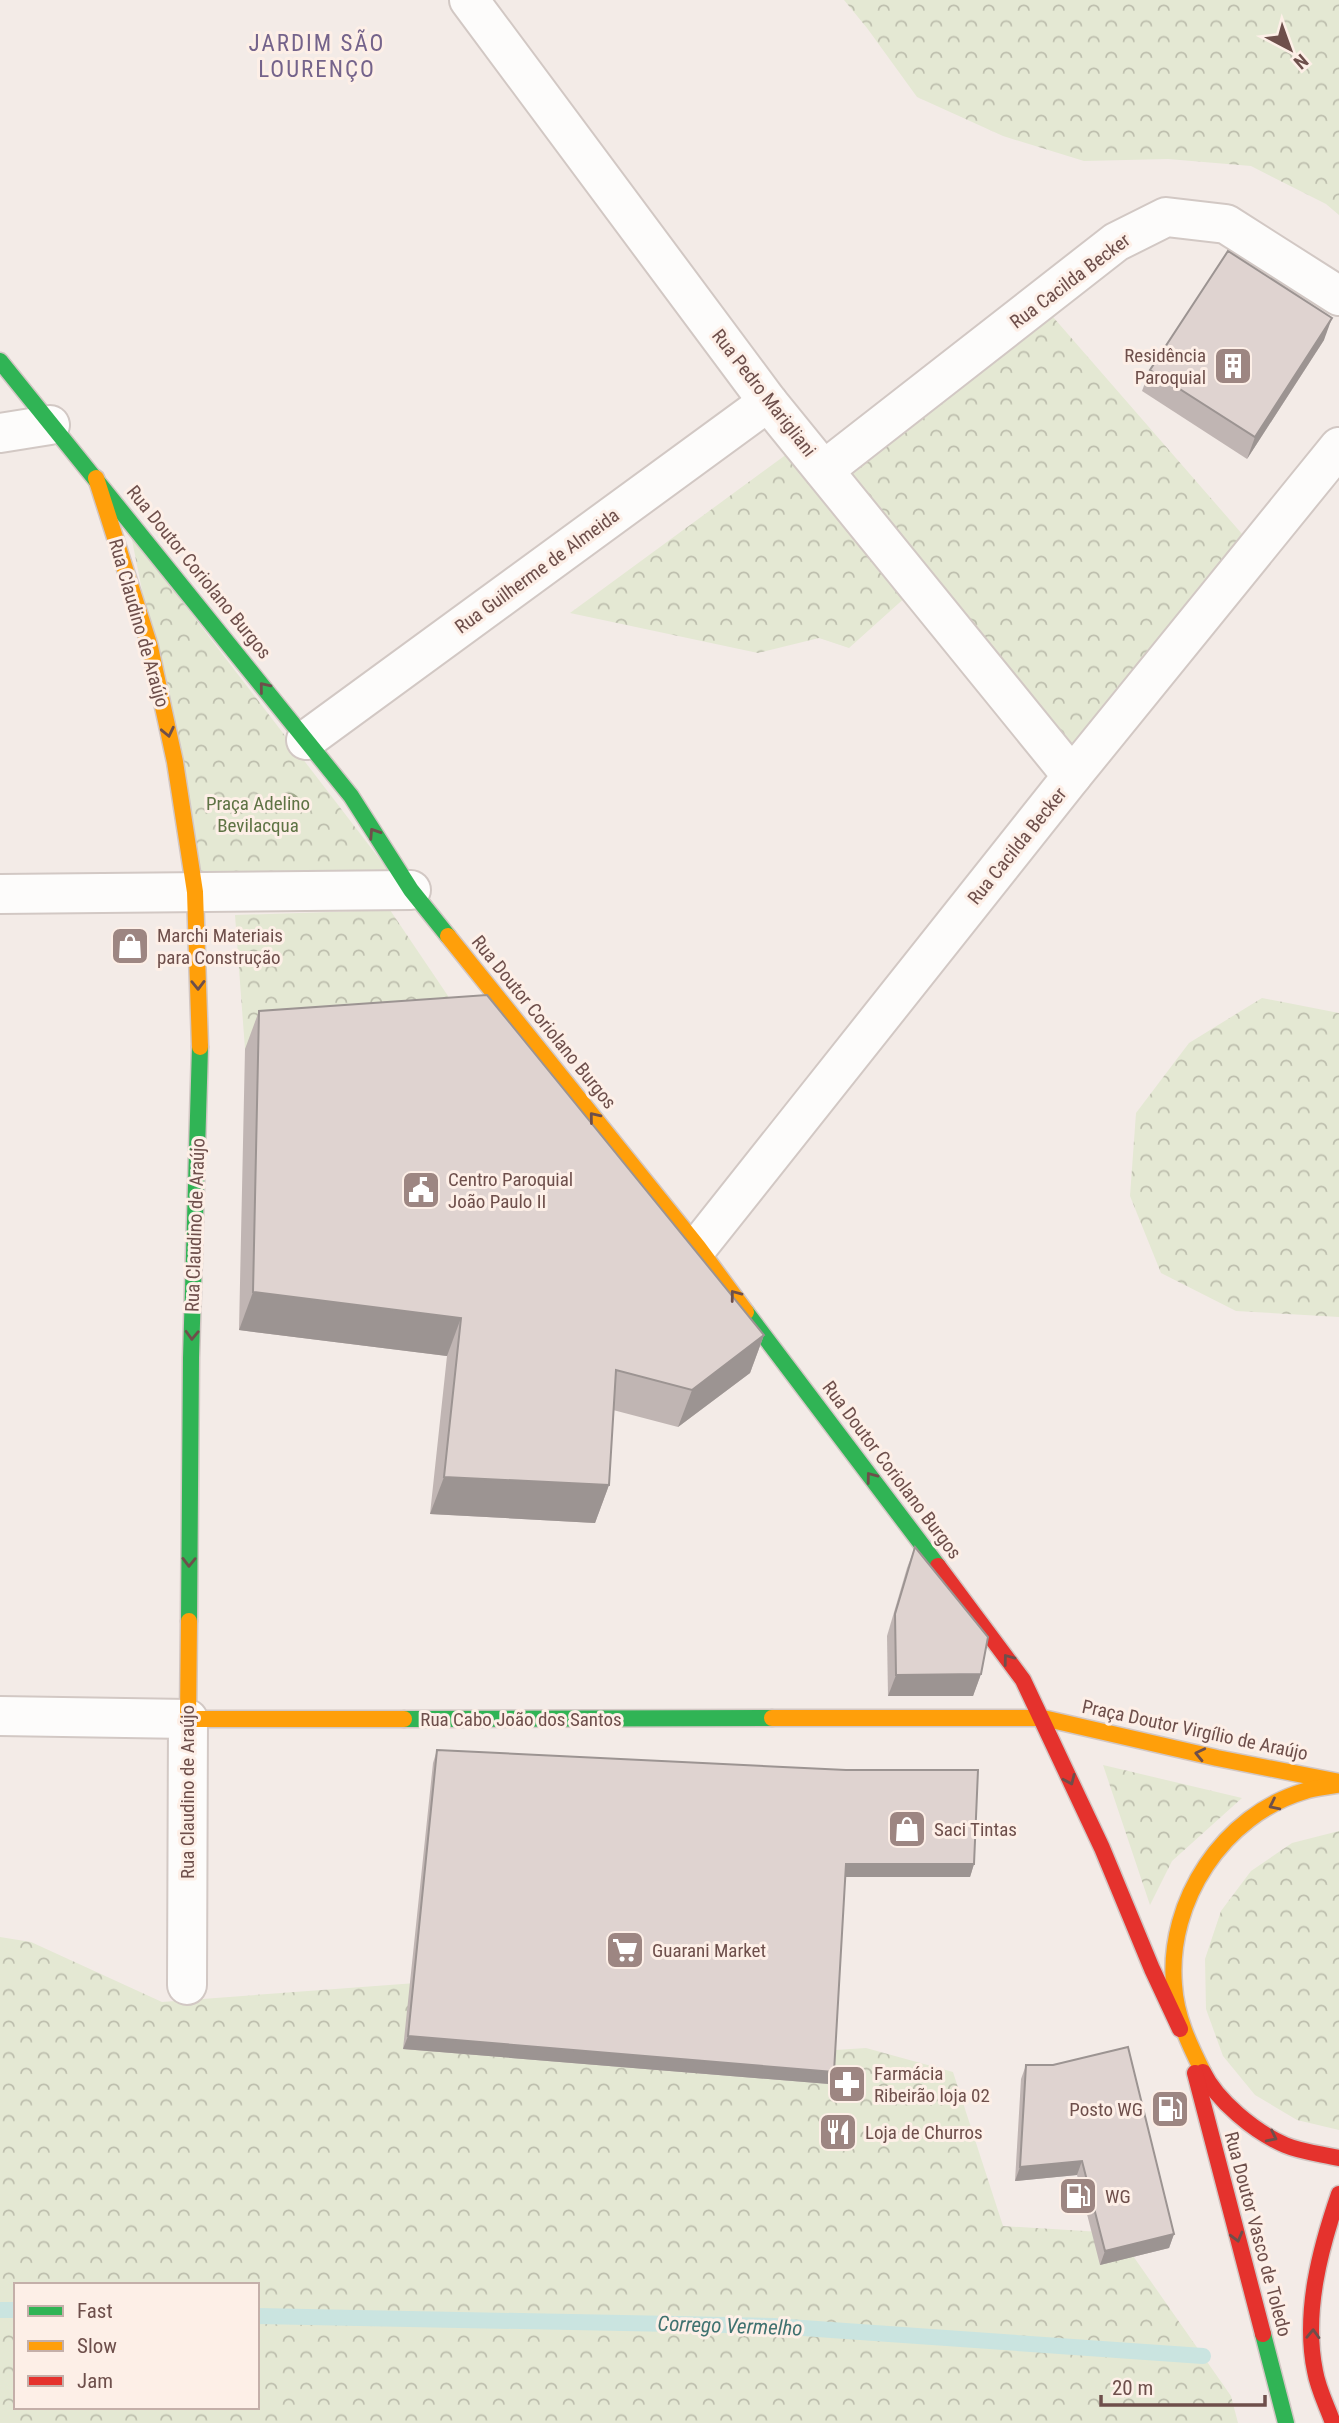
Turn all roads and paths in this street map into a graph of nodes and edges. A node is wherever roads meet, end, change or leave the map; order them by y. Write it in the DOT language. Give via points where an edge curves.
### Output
graph roads {
  1 [pos="469,0"];
  2 [pos="1339,296"];
  3 [pos="0,362"];
  4 [pos="768,402"];
  5 [pos="50,425"];
  6 [pos="0,433"];
  7 [pos="1339,447"];
  8 [pos="824,470"];
  9 [pos="96,478"];
  10 [pos="306,740"];
  11 [pos="1072,776"];
  12 [pos="411,890"];
  13 [pos="195,892"];
  14 [pos="0,894"];
  15 [pos="698,1247"];
  16 [pos="0,1716"];
  17 [pos="1042,1718"];
  18 [pos="188,1719"];
  19 [pos="1339,1783"];
  20 [pos="187,1985"];
  21 [pos="1180,2029"];
  22 [pos="1191,2055"];
  23 [pos="1339,2158"];
  24 [pos="1339,2194"];
  25 [pos="1286,2423"];
  26 [pos="1334,2423"];
  1 -- 4 [label="street, Rua Pedro Marigliani"];
  2 -- 8 [label="street, Rua Cacilda Becker" via="1226,224 1166,217 1116,242"];
  3 -- 5 [label="street, Rua Doutor Coriolano Burgos"];
  4 -- 8 [label="street, Rua Pedro Marigliani"];
  4 -- 10 [label="street, Rua Guilherme de Almeida"];
  5 -- 6 [label="street"];
  5 -- 9 [label="street, Rua Doutor Coriolano Burgos"];
  7 -- 11 [label="street, Rua Cacilda Becker"];
  8 -- 11 [label="street, Rua Pedro Marigliani"];
  10 -- 9 [label="street, Rua Doutor Coriolano Burgos, one-way"];
  9 -- 13 [label="street, Rua Claudino de Araújo, one-way" via="150,647 175,762"];
  12 -- 10 [label="street, Rua Doutor Coriolano Burgos, one-way" via="351,796"];
  11 -- 15 [label="street, Rua Cacilda Becker"];
  12 -- 13 [label="street"];
  15 -- 12 [label="street, Rua Doutor Coriolano Burgos, one-way"];
  13 -- 14 [label="street"];
  13 -- 18 [label="street, Rua Claudino de Araújo, one-way" via="200,1060 191,1358"];
  17 -- 15 [label="street, Rua Doutor Coriolano Burgos, one-way" via="1017,1672"];
  16 -- 18 [label="street, Rua Cabo João dos Santos"];
  17 -- 18 [label="street, Rua Cabo João dos Santos"];
  19 -- 17 [label="street, Praça Doutor Virgílio de Araújo, one-way"];
  17 -- 21 [label="street, one-way"];
  18 -- 20 [label="street, Rua Claudino de Araújo"];
  19 -- 21 [label="street, Praça Doutor Virgílio de Araújo, one-way" via="1300,1792 1260,1812 1225,1840 1198,1875 1178,1925 1171,1977"];
  21 -- 22 [label="street, Praça Doutor Virgílio de Araújo"];
  22 -- 23 [label="street, Praça Doutor Virgílio de Araújo, one-way" via="1212,2088 1238,2116 1271,2138"];
  22 -- 25 [label="street, Rua Doutor Vasco de Toledo, one-way"];
  26 -- 24 [label="street, Rua Doutor Vasco de Toledo, one-way" via="1315,2371 1312,2342 1315,2287"];
}
